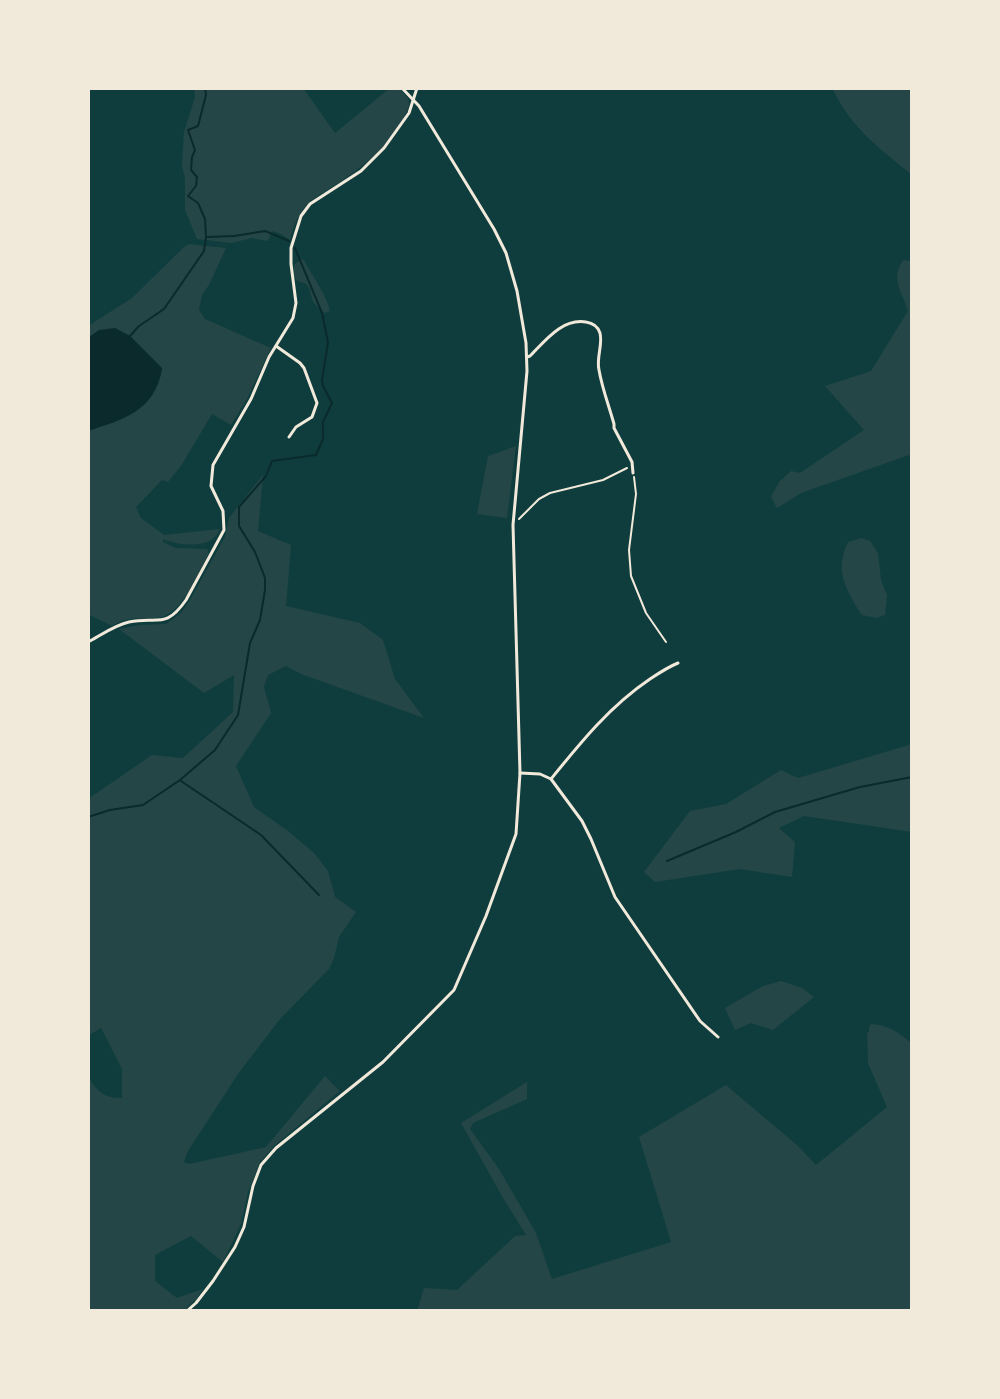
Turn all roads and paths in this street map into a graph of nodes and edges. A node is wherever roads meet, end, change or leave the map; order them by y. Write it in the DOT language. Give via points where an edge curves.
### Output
graph roads {
  1 [pos="402,88"];
  2 [pos="417,88"];
  3 [pos="415,100"];
  4 [pos="276,346"];
  5 [pos="527,357"];
  6 [pos="289,437"];
  7 [pos="632,462"];
  8 [pos="627,468"];
  9 [pos="633,473"];
  10 [pos="514,524"];
  11 [pos="88,642"];
  12 [pos="666,642"];
  13 [pos="678,663"];
  14 [pos="520,773"];
  15 [pos="551,779"];
  16 [pos="718,1037"];
  17 [pos="187,1311"];
  1 -- 3 [label="street"];
  2 -- 3 [label="street"];
  3 -- 4 [label="street" via="379,154 301,216 291,248 296,311"];
  3 -- 5 [label="street" via="506,253"];
  4 -- 6 [label="street" via="304,368 317,403 312,417"];
  4 -- 11 [label="street" via="213,465 211,486 223,511 224,530 186,600 168,619 128,622"];
  5 -- 7 [label="street" via="564,326 584,321 597,328 598,369 614,428"];
  5 -- 10 [label="street"];
  7 -- 8 [label="street"];
  7 -- 9 [label="street"];
  8 -- 10 [label="path" via="603,480 550,493"];
  9 -- 12 [label="path" via="631,576 646,613"];
  10 -- 14 [label="street"];
  13 -- 15 [label="street" via="632,691 594,726"];
  14 -- 15 [label="street"];
  14 -- 17 [label="street" via="516,834 454,990 383,1062 261,1165 235,1247"];
  15 -- 16 [label="street" via="582,821 615,897 700,1021"];
}
